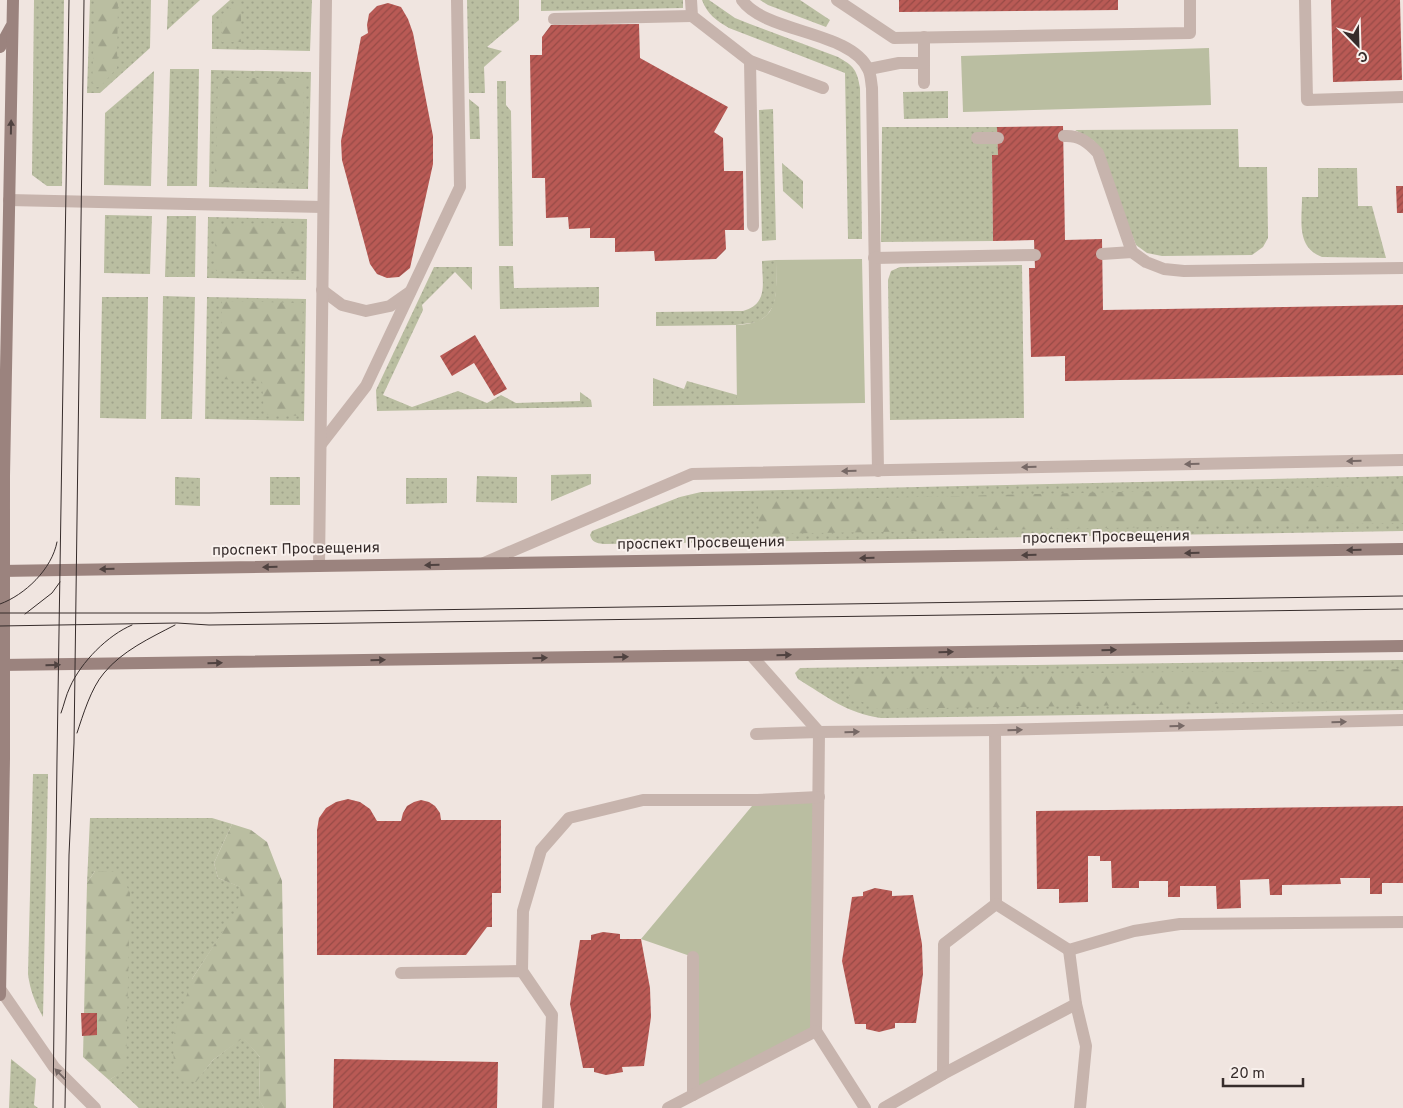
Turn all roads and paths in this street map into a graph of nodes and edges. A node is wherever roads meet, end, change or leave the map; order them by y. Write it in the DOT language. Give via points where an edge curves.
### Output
graph roads {
  1 [pos="326,0"];
  2 [pos="457,0"];
  3 [pos="691,0"];
  4 [pos="742,0"];
  5 [pos="837,0"];
  6 [pos="1190,0"];
  7 [pos="1305,0"];
  8 [pos="10,3"];
  9 [pos="692,16"];
  10 [pos="554,19"];
  11 [pos="12,24"];
  12 [pos="924,37"];
  13 [pos="0,47"];
  14 [pos="750,61"];
  15 [pos="924,63"];
  16 [pos="869,69"];
  17 [pos="924,83"];
  18 [pos="823,88"];
  19 [pos="1403,97"];
  20 [pos="1064,136"];
  21 [pos="977,138"];
  22 [pos="998,138"];
  23 [pos="9,200"];
  24 [pos="323,207"];
  25 [pos="753,226"];
  26 [pos="1132,252"];
  27 [pos="1102,254"];
  28 [pos="1035,255"];
  29 [pos="874,258"];
  30 [pos="1403,268"];
  31 [pos="322,290"];
  32 [pos="410,292"];
  33 [pos="3,386"];
  34 [pos="321,444"];
  35 [pos="1403,460"];
  36 [pos="878,471"];
  37 [pos="1403,549"];
  38 [pos="481,564"];
  39 [pos="320,566"];
  40 [pos="2,571"];
  41 [pos="1403,646"];
  42 [pos="751,655"];
  43 [pos="2,665"];
  44 [pos="1403,720"];
  45 [pos="995,730"];
  46 [pos="819,732"];
  47 [pos="756,734"];
  48 [pos="819,797"];
  49 [pos="996,904"];
  50 [pos="1403,922"];
  51 [pos="1069,950"];
  52 [pos="693,956"];
  53 [pos="522,971"];
  54 [pos="401,973"];
  55 [pos="0,989"];
  56 [pos="0,995"];
  57 [pos="1076,1004"];
  58 [pos="816,1030"];
  59 [pos="943,1074"];
  60 [pos="693,1095"];
  61 [pos="95,1108"];
  62 [pos="548,1108"];
  63 [pos="668,1108"];
  64 [pos="865,1108"];
  65 [pos="884,1108"];
  66 [pos="1080,1108"];
  1 -- 24 [label="street"];
  2 -- 32 [label="street" via="460,187"];
  3 -- 9 [label="street"];
  4 -- 16 [label="street" via="763,16 843,46 859,55"];
  5 -- 12 [label="street" via="894,38"];
  6 -- 12 [label="street" via="1190,33"];
  7 -- 19 [label="street" via="1307,100"];
  8 -- 11 [label="main road"];
  9 -- 10 [label="street"];
  9 -- 14 [label="street"];
  11 -- 13 [label="main road"];
  23 -- 11 [label="main road, one-way"];
  12 -- 15 [label="street"];
  14 -- 18 [label="street"];
  14 -- 25 [label="street"];
  15 -- 16 [label="street" via="899,63"];
  15 -- 17 [label="street"];
  16 -- 29 [label="street"];
  20 -- 26 [label="street" via="1087,142 1098,153"];
  21 -- 22 [label="street"];
  23 -- 24 [label="street"];
  23 -- 33 [label="main road"];
  24 -- 31 [label="street"];
  26 -- 27 [label="street"];
  26 -- 30 [label="street" via="1146,262 1184,271"];
  28 -- 29 [label="street"];
  29 -- 36 [label="street"];
  31 -- 32 [label="street" via="342,305 366,311 390,306"];
  31 -- 34 [label="street"];
  32 -- 34 [label="street" via="366,386"];
  33 -- 40 [label="main road"];
  34 -- 39 [label="street"];
  35 -- 36 [label="street, one-way"];
  36 -- 38 [label="street, one-way" via="692,474"];
  37 -- 38 [label="main road, проспект Просвещения, one-way"];
  38 -- 39 [label="main road, проспект Просвещения, one-way"];
  39 -- 40 [label="main road, проспект Просвещения, one-way"];
  40 -- 43 [label="main road"];
  42 -- 41 [label="main road, one-way"];
  43 -- 42 [label="main road, one-way"];
  42 -- 46 [label="street"];
  43 -- 55 [label="main road"];
  45 -- 44 [label="street, one-way"];
  46 -- 45 [label="street, one-way"];
  45 -- 49 [label="street"];
  46 -- 47 [label="street"];
  46 -- 48 [label="street"];
  48 -- 53 [label="street" via="643,800 569,818 541,850 523,910"];
  48 -- 58 [label="street"];
  49 -- 51 [label="street"];
  49 -- 59 [label="street" via="944,944"];
  50 -- 51 [label="street" via="1180,924 1134,931"];
  51 -- 57 [label="street"];
  52 -- 60 [label="street"];
  53 -- 54 [label="street"];
  53 -- 62 [label="street" via="552,1015"];
  55 -- 56 [label="main road"];
  61 -- 55 [label="street, one-way" via="54,1067"];
  57 -- 59 [label="street"];
  57 -- 66 [label="street" via="1086,1046"];
  58 -- 60 [label="street"];
  58 -- 64 [label="street"];
  59 -- 65 [label="street"];
  60 -- 63 [label="street"];
}
